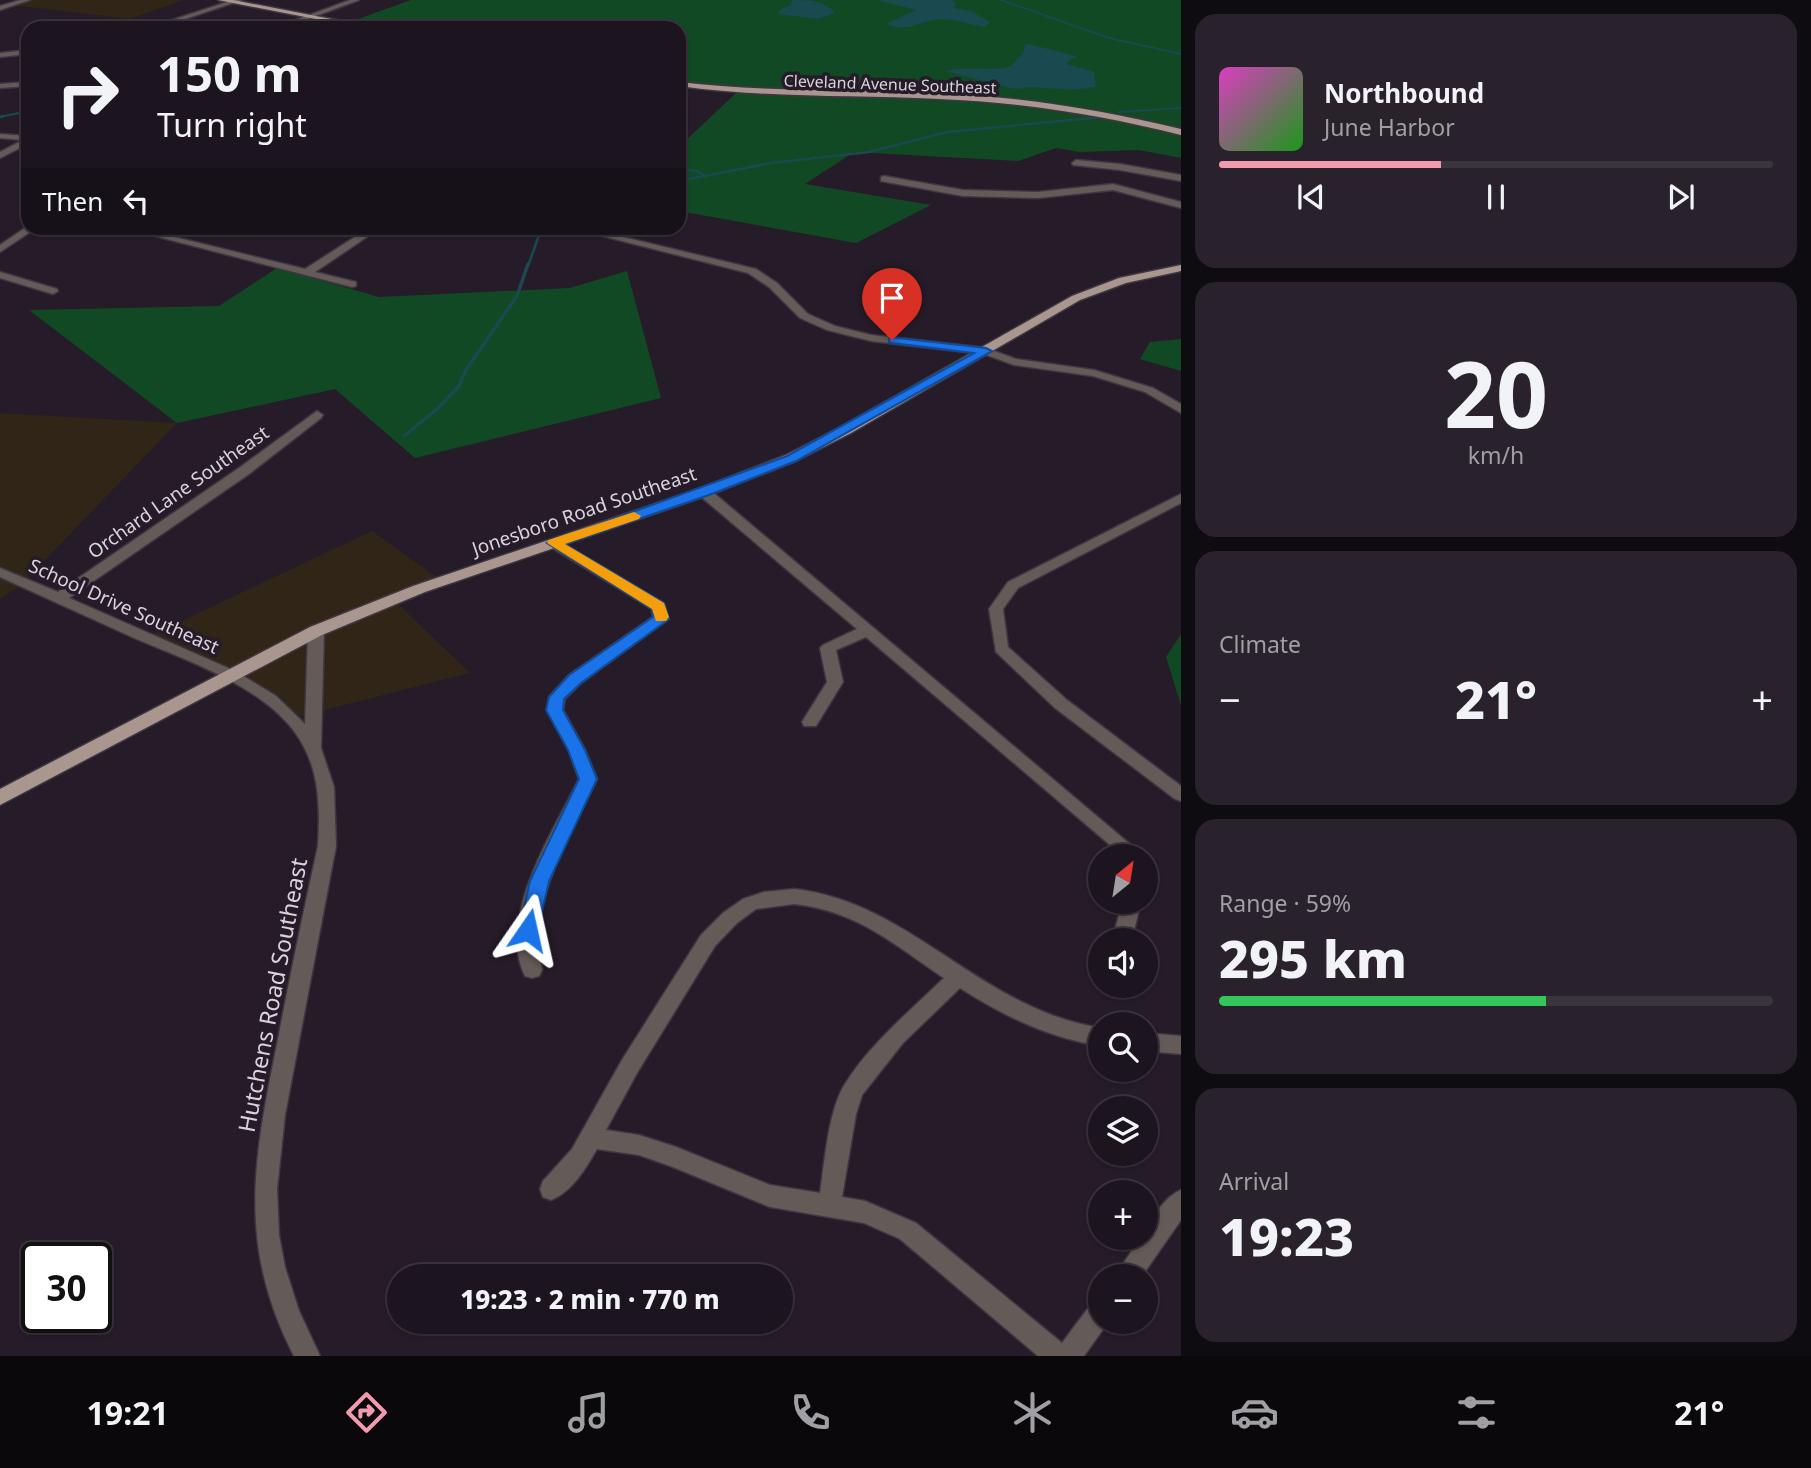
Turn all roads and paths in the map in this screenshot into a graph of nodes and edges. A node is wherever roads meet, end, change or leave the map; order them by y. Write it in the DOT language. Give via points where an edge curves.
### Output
graph roads {
  1 [pos="27,0"];
  2 [pos="221,0"];
  3 [pos="356,0"];
  4 [pos="236,1"];
  5 [pos="0,8"];
  6 [pos="310,16"];
  7 [pos="174,21"];
  8 [pos="296,21"];
  9 [pos="337,21"];
  10 [pos="21,53"];
  11 [pos="0,55"];
  12 [pos="21,84"];
  13 [pos="686,85"];
  14 [pos="0,86"];
  15 [pos="1181,132"];
  16 [pos="0,136"];
  17 [pos="21,139"];
  18 [pos="21,144"];
  19 [pos="0,155"];
  20 [pos="1076,163"];
  21 [pos="1181,178"];
  22 [pos="884,179"];
  23 [pos="1181,205"];
  24 [pos="21,235"];
  25 [pos="157,235"];
  26 [pos="363,235"];
  27 [pos="605,235"];
  28 [pos="0,249"];
  29 [pos="1181,268"];
  30 [pos="307,272"];
  31 [pos="0,275"];
  32 [pos="352,284"];
  33 [pos="53,291"];
  34 [pos="986,351"];
  35 [pos="1181,409"];
  36 [pos="317,415"];
  37 [pos="704,492"];
  38 [pos="1181,498"];
  39 [pos="554,543"];
  40 [pos="0,572"];
  41 [pos="59,598"];
  42 [pos="868,630"];
  43 [pos="316,631"];
  44 [pos="233,675"];
  45 [pos="810,722"];
  46 [pos="313,749"];
  47 [pos="1181,795"];
  48 [pos="0,798"];
  49 [pos="1121,844"];
  50 [pos="532,970"];
  51 [pos="959,977"];
  52 [pos="1088,1036"];
  53 [pos="1158,1043"];
  54 [pos="1181,1045"];
  55 [pos="592,1138"];
  56 [pos="551,1189"];
  57 [pos="1181,1202"];
  58 [pos="829,1205"];
  59 [pos="1136,1264"];
  60 [pos="1088,1329"];
  61 [pos="307,1356"];
  62 [pos="1058,1356"];
  63 [pos="1068,1356"];
  1 -- 5 [label="street"];
  2 -- 4 [label="main road"];
  3 -- 6 [label="street"];
  4 -- 6 [label="main road"];
  4 -- 7 [label="street"];
  6 -- 8 [label="street"];
  6 -- 9 [label="main road"];
  10 -- 11 [label="street"];
  12 -- 14 [label="street"];
  13 -- 15 [label="main road, Cleveland Avenue Southeast" via="797,95 999,100 1094,113"];
  16 -- 17 [label="street"];
  18 -- 19 [label="street"];
  20 -- 21 [label="street"];
  22 -- 23 [label="street" via="963,193 1038,195 1113,187"];
  24 -- 28 [label="street"];
  25 -- 30 [label="street"];
  26 -- 30 [label="street"];
  27 -- 34 [label="street" via="752,271 804,316 831,328 871,338"];
  29 -- 34 [label="main road, Jonesboro Road Southeast" via="1098,288"];
  30 -- 32 [label="street"];
  31 -- 33 [label="street"];
  34 -- 35 [label="street" via="1014,362 1094,373 1149,390"];
  34 -- 37 [label="main road, Jonesboro Road Southeast" via="791,458"];
  36 -- 41 [label="street, Orchard Lane Southeast"];
  37 -- 39 [label="main road, Jonesboro Road Southeast"];
  37 -- 42 [label="street"];
  38 -- 47 [label="street" via="1013,585 996,609 1001,649 1061,704"];
  39 -- 43 [label="main road, Jonesboro Road Southeast" via="419,589"];
  39 -- 50 [label="street" via="659,607 661,619 575,679 557,697 555,710 588,779 539,881 527,945"];
  40 -- 41 [label="street, School Drive Southeast"];
  41 -- 44 [label="street, School Drive Southeast"];
  42 -- 45 [label="street" via="828,648 835,682"];
  42 -- 49 [label="street"];
  43 -- 44 [label="main road, Jonesboro Road Southeast"];
  43 -- 46 [label="street"];
  44 -- 46 [label="street, Hutchens Road Southeast" via="276,706 304,732"];
  44 -- 48 [label="main road, Jonesboro Road Southeast"];
  46 -- 61 [label="street, Hutchens Road Southeast" via="324,782 327,846 275,1105 267,1171 267,1234 278,1288"];
  51 -- 52 [label="street" via="1032,1020"];
  51 -- 55 [label="street" via="883,924 848,907 818,898 761,900 735,913 710,937 614,1093"];
  51 -- 58 [label="street" via="895,1037 853,1090"];
  53 -- 54 [label="street"];
  55 -- 56 [label="street" via="570,1174"];
  55 -- 58 [label="street" via="639,1145 676,1157 770,1196"];
  57 -- 59 [label="street"];
  58 -- 62 [label="street" via="865,1212 908,1231"];
  60 -- 63 [label="street"];
}
